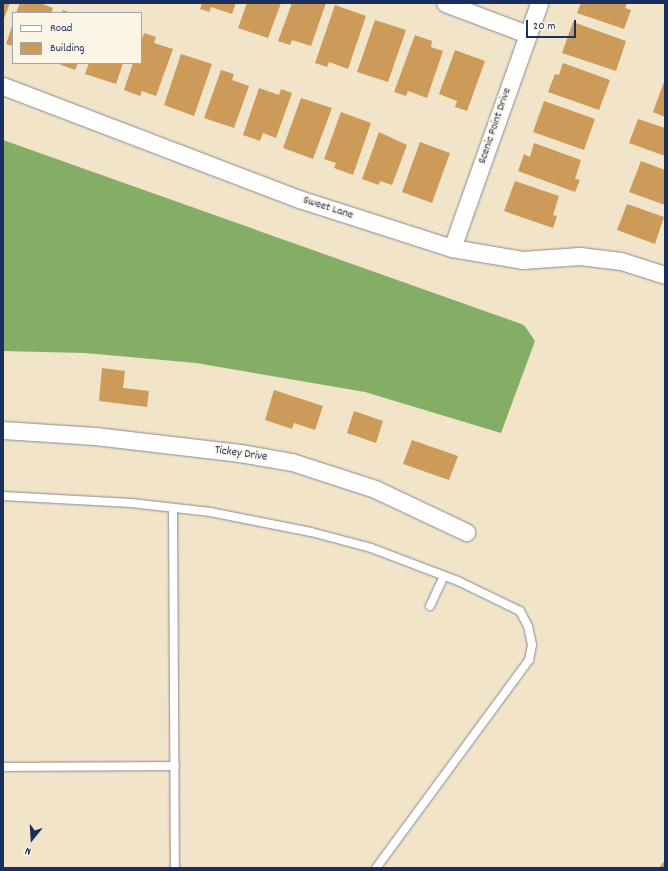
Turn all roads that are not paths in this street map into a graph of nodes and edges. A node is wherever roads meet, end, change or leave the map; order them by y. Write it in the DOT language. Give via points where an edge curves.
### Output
graph roads {
  1 [pos="444,3"];
  2 [pos="539,3"];
  3 [pos="527,34"];
  4 [pos="3,86"];
  5 [pos="452,248"];
  6 [pos="665,276"];
  7 [pos="3,430"];
  8 [pos="3,496"];
  9 [pos="173,508"];
  10 [pos="466,532"];
  11 [pos="444,576"];
  12 [pos="430,606"];
  13 [pos="175,766"];
  14 [pos="3,767"];
  15 [pos="175,868"];
  16 [pos="376,868"];
  1 -- 3 [label="street"];
  2 -- 3 [label="street, Scenic Point Drive"];
  3 -- 5 [label="street, Scenic Point Drive"];
  4 -- 5 [label="street, Sweet Lane" via="299,199"];
  5 -- 6 [label="street, Sweet Lane" via="522,260 580,256 621,261"];
  7 -- 10 [label="street, Tickey Drive" via="96,436 240,452 292,462 375,489"];
  8 -- 9 [label="lane"];
  9 -- 11 [label="lane" via="210,512 312,532 371,548"];
  9 -- 13 [label="lane"];
  11 -- 12 [label="lane"];
  11 -- 16 [label="lane" via="520,611 528,626 532,645 529,660"];
  13 -- 14 [label="lane"];
  13 -- 15 [label="lane"];
}
